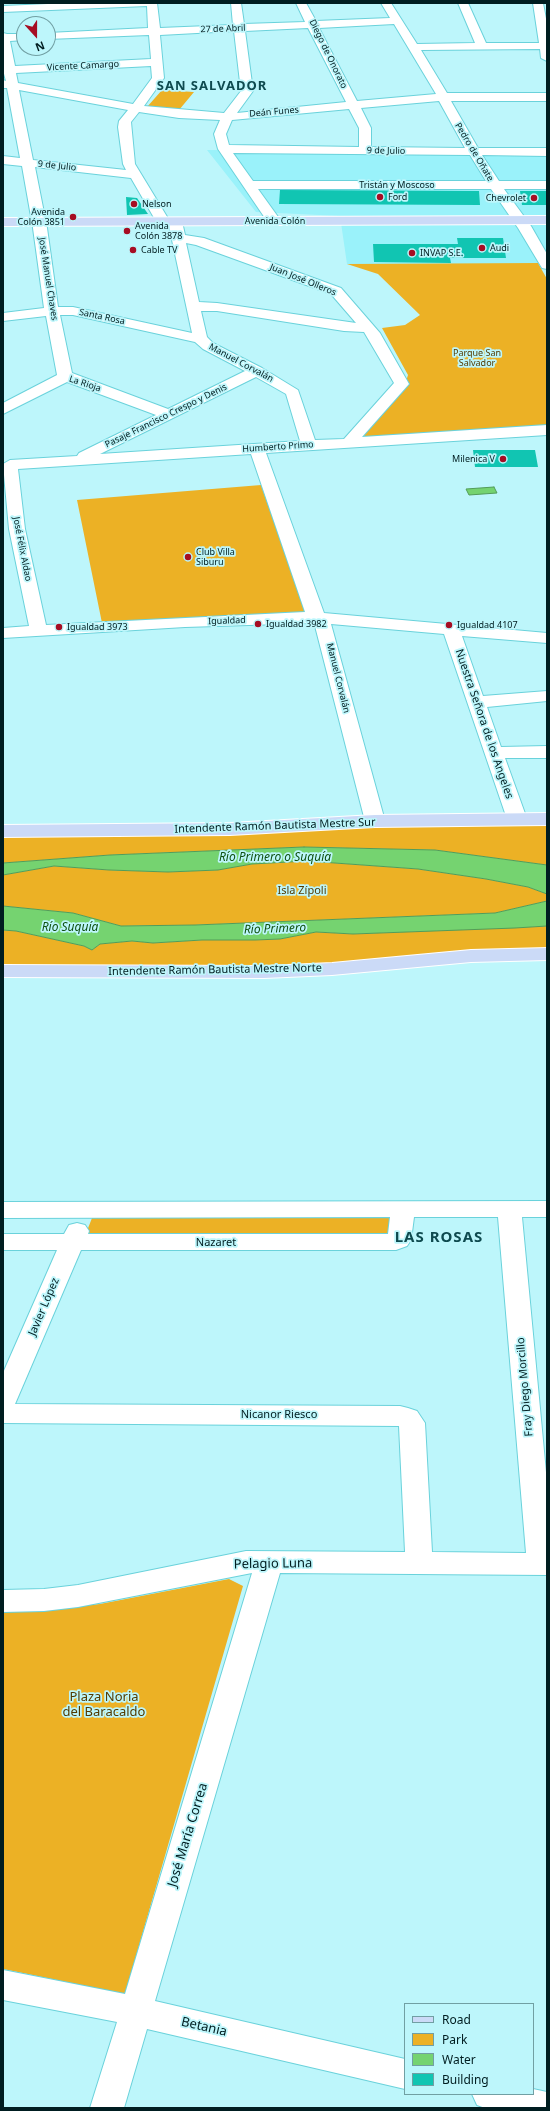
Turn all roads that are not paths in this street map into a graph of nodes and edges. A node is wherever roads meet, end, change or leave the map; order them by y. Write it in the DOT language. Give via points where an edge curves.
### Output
graph roads {
  1 [pos="149,3"];
  2 [pos="152,3"];
  3 [pos="236,3"];
  4 [pos="301,3"];
  5 [pos="386,3"];
  6 [pos="463,3"];
  7 [pos="538,3"];
  8 [pos="3,9"];
  9 [pos="397,21"];
  10 [pos="314,25"];
  11 [pos="239,28"];
  12 [pos="155,32"];
  13 [pos="56,36"];
  14 [pos="3,37"];
  15 [pos="16,37"];
  16 [pos="413,46"];
  17 [pos="546,46"];
  18 [pos="482,47"];
  19 [pos="547,58"];
  20 [pos="157,62"];
  21 [pos="9,70"];
  22 [pos="8,85"];
  23 [pos="442,97"];
  24 [pos="547,97"];
  25 [pos="353,105"];
  26 [pos="135,108"];
  27 [pos="227,116"];
  28 [pos="224,149"];
  29 [pos="365,151"];
  30 [pos="474,152"];
  31 [pos="547,152"];
  32 [pos="3,160"];
  33 [pos="27,163"];
  34 [pos="135,175"];
  35 [pos="248,185"];
  36 [pos="494,185"];
  37 [pos="547,185"];
  38 [pos="162,220"];
  39 [pos="547,220"];
  40 [pos="274,221"];
  41 [pos="3,222"];
  42 [pos="521,223"];
  43 [pos="39,225"];
  44 [pos="547,226"];
  45 [pos="3,228"];
  46 [pos="177,232"];
  47 [pos="547,265"];
  48 [pos="194,306"];
  49 [pos="52,311"];
  50 [pos="3,317"];
  51 [pos="368,328"];
  52 [pos="200,338"];
  53 [pos="256,371"];
  54 [pos="65,377"];
  55 [pos="3,409"];
  56 [pos="170,415"];
  57 [pos="547,430"];
  58 [pos="121,439"];
  59 [pos="349,442"];
  60 [pos="309,445"];
  61 [pos="257,449"];
  62 [pos="134,457"];
  63 [pos="75,461"];
  64 [pos="10,465"];
  65 [pos="10,529"];
  66 [pos="318,618"];
  67 [pos="451,629"];
  68 [pos="39,631"];
  69 [pos="3,633"];
  70 [pos="547,638"];
  71 [pos="547,696"];
  72 [pos="476,702"];
  73 [pos="547,752"];
  74 [pos="493,753"];
  75 [pos="517,819"];
  76 [pos="547,819"];
  77 [pos="374,821"];
  78 [pos="3,831"];
  79 [pos="547,954"];
  80 [pos="3,971"];
  81 [pos="509,1209"];
  82 [pos="547,1209"];
  83 [pos="3,1210"];
  84 [pos="403,1210"];
  85 [pos="86,1211"];
  86 [pos="3,1242"];
  87 [pos="71,1243"];
  88 [pos="3,1402"];
  89 [pos="3,1413"];
  90 [pos="268,1562"];
  91 [pos="419,1564"];
  92 [pos="544,1564"];
  93 [pos="3,1601"];
  94 [pos="3,1985"];
  95 [pos="135,2011"];
  96 [pos="404,2074"];
  97 [pos="493,2095"];
  98 [pos="107,2108"];
  99 [pos="547,2108"];
  1 -- 8 [label="street"];
  2 -- 12 [label="street"];
  3 -- 11 [label="street"];
  4 -- 10 [label="street, Diego de Onorato"];
  5 -- 9 [label="street, Pedro de Oñate"];
  6 -- 18 [label="street"];
  7 -- 17 [label="street"];
  9 -- 10 [label="street, 27 de Abril"];
  9 -- 16 [label="street, Pedro de Oñate"];
  10 -- 11 [label="street, 27 de Abril"];
  10 -- 25 [label="street, Diego de Onorato"];
  11 -- 12 [label="street, 27 de Abril"];
  11 -- 27 [label="street" via="247,90"];
  12 -- 13 [label="street, 27 de Abril"];
  12 -- 20 [label="street"];
  14 -- 15 [label="street"];
  14 -- 21 [label="street, José Manuel Chaves"];
  16 -- 18 [label="street"];
  16 -- 23 [label="street, Pedro de Oñate"];
  17 -- 18 [label="street"];
  17 -- 19 [label="street"];
  20 -- 21 [label="street, Vicente Camargo"];
  20 -- 26 [label="street" via="156,84"];
  21 -- 22 [label="street, José Manuel Chaves"];
  22 -- 26 [label="street, Deán Funes"];
  22 -- 33 [label="street, José Manuel Chaves"];
  23 -- 24 [label="street, Deán Funes"];
  23 -- 25 [label="street, Deán Funes"];
  23 -- 30 [label="street, Pedro de Oñate"];
  25 -- 27 [label="street, Deán Funes"];
  25 -- 29 [label="street, Diego de Onorato" via="365,128"];
  26 -- 27 [label="street, Deán Funes" via="179,114"];
  26 -- 34 [label="street" via="125,121 124,127 127,155"];
  27 -- 28 [label="street" via="220,130"];
  28 -- 29 [label="street, 9 de Julio"];
  28 -- 35 [label="street"];
  29 -- 30 [label="street, 9 de Julio"];
  30 -- 31 [label="street, 9 de Julio"];
  30 -- 36 [label="street, Pedro de Oñate"];
  32 -- 33 [label="street, 9 de Julio"];
  33 -- 34 [label="street, 9 de Julio"];
  33 -- 43 [label="street, José Manuel Chaves"];
  34 -- 38 [label="street"];
  35 -- 36 [label="street, Tristán y Moscoso"];
  35 -- 40 [label="street"];
  36 -- 37 [label="street, Tristán y Moscoso"];
  36 -- 42 [label="street, Pedro de Oñate"];
  38 -- 40 [label="main road, Avenida Colón"];
  38 -- 43 [label="main road, Avenida Colón"];
  39 -- 42 [label="main road, Avenida Colón"];
  40 -- 42 [label="main road, Avenida Colón"];
  41 -- 43 [label="main road, Avenida Colón"];
  42 -- 44 [label="main road, Avenida Colón"];
  42 -- 46 [label="main road, Avenida Colón"];
  42 -- 47 [label="street, Pedro de Oñate"];
  43 -- 45 [label="main road, Avenida Colón"];
  43 -- 46 [label="main road, Avenida Colón"];
  43 -- 49 [label="street, José Manuel Chaves"];
  46 -- 48 [label="street, Manuel Corvalán"];
  46 -- 51 [label="street, Juan José Olleros" via="336,291"];
  48 -- 51 [label="street" via="217,307 344,327"];
  48 -- 52 [label="street, Manuel Corvalán"];
  49 -- 50 [label="street, Santa Rosa"];
  49 -- 52 [label="street, Santa Rosa" via="73,311"];
  49 -- 54 [label="street, José Manuel Chaves"];
  51 -- 59 [label="street, Juan José Olleros" via="402,382"];
  52 -- 53 [label="street, Manuel Corvalán" via="208,346"];
  53 -- 56 [label="street, Pasaje Francisco Crespo y Denis"];
  53 -- 60 [label="street, Manuel Corvalán" via="293,393"];
  54 -- 55 [label="street, La Rioja"];
  54 -- 56 [label="street, La Rioja" via="74,378"];
  56 -- 58 [label="street, Pasaje Francisco Crespo y Denis"];
  57 -- 59 [label="street, Humberto Primo"];
  58 -- 62 [label="street" via="122,447"];
  58 -- 63 [label="street, Pasaje Francisco Crespo y Denis"];
  59 -- 60 [label="street, Humberto Primo"];
  60 -- 61 [label="street, Humberto Primo"];
  61 -- 62 [label="street, Humberto Primo"];
  61 -- 66 [label="street, Manuel Corvalán" via="312,609"];
  62 -- 63 [label="street, Humberto Primo"];
  63 -- 64 [label="street, Humberto Primo"];
  64 -- 65 [label="street, José Félix Aldao"];
  65 -- 68 [label="street, José Félix Aldao"];
  66 -- 67 [label="street, Igualdad"];
  66 -- 68 [label="street, Igualdad" via="185,622"];
  66 -- 77 [label="street, Manuel Corvalán" via="324,626"];
  67 -- 70 [label="street, Igualdad"];
  67 -- 72 [label="street, Nuestra Señora de los Angeles"];
  68 -- 69 [label="street, Igualdad"];
  71 -- 72 [label="street"];
  72 -- 74 [label="street, Nuestra Señora de los Angeles"];
  73 -- 74 [label="street"];
  74 -- 75 [label="street, Nuestra Señora de los Angeles"];
  75 -- 76 [label="main road, Intendente Ramón Bautista Mestre Sur"];
  75 -- 77 [label="main road, Intendente Ramón Bautista Mestre Sur"];
  77 -- 78 [label="main road, Intendente Ramón Bautista Mestre Sur" via="230,829"];
  79 -- 80 [label="main road, Intendente Ramón Bautista Mestre Norte" via="471,956 332,969 264,972"];
  81 -- 82 [label="street"];
  81 -- 84 [label="street"];
  81 -- 92 [label="street, Fray Diego Morcillo"];
  83 -- 85 [label="street"];
  84 -- 85 [label="street"];
  84 -- 87 [label="street, Nazaret" via="399,1240 396,1242"];
  85 -- 87 [label="street, Javier López"];
  86 -- 87 [label="street, Nazaret"];
  87 -- 88 [label="street, Javier López"];
  89 -- 91 [label="street, Nicanor Riesco" via="408,1418 412,1423"];
  90 -- 91 [label="street, Pelagio Luna"];
  90 -- 93 [label="street, Pelagio Luna" via="226,1565 78,1596"];
  90 -- 95 [label="street, José María Correa" via="264,1585"];
  91 -- 92 [label="street, Pelagio Luna"];
  94 -- 95 [label="street, Betania"];
  95 -- 96 [label="street, Betania"];
  95 -- 98 [label="street, José María Correa"];
  97 -- 99 [label="street"];
}
